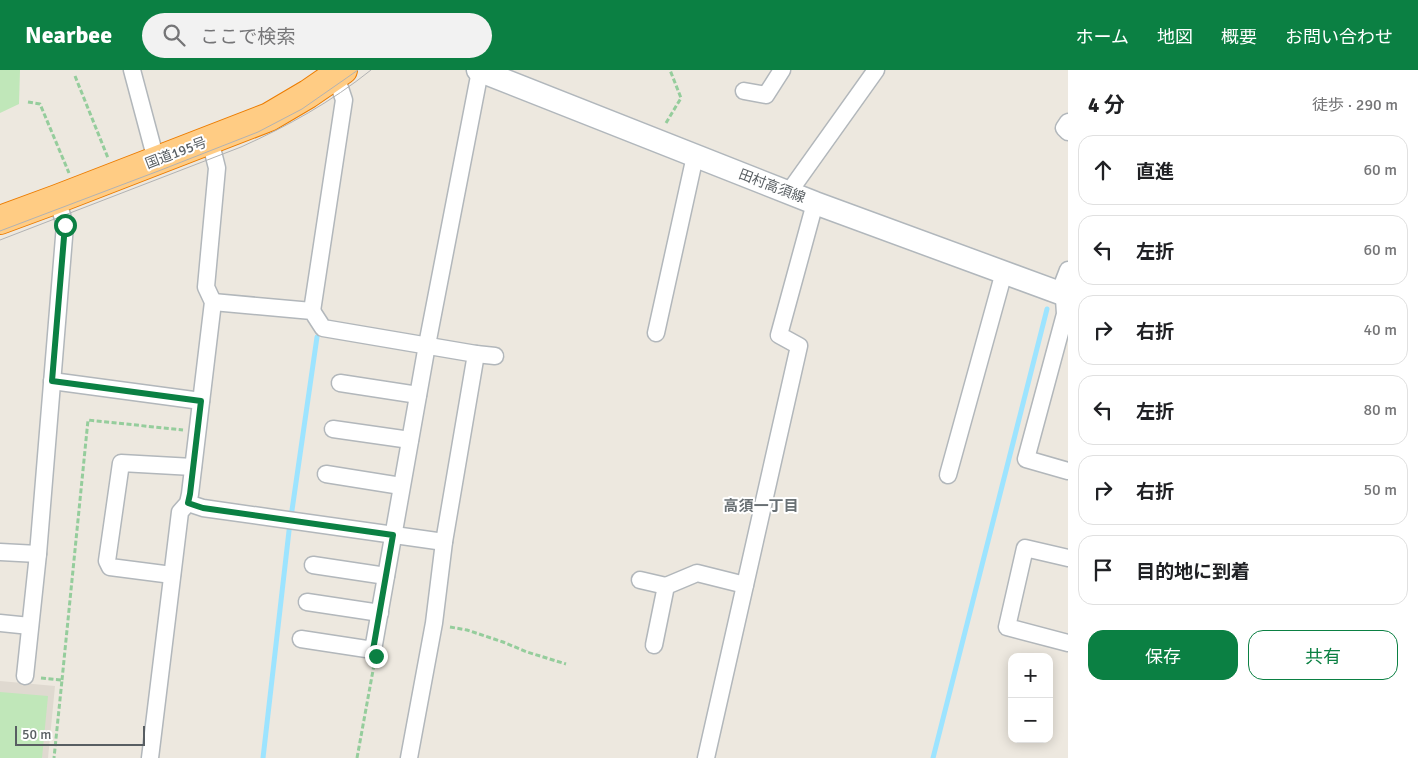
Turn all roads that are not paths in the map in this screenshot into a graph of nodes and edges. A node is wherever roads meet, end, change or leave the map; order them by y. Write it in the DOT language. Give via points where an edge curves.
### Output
graph roads {
  1 [pos="132,70"];
  2 [pos="479,70"];
  3 [pos="782,70"];
  4 [pos="876,70"];
  5 [pos="340,73"];
  6 [pos="744,91"];
  7 [pos="1068,122"];
  8 [pos="1068,132"];
  9 [pos="210,140"];
  10 [pos="695,156"];
  11 [pos="156,160"];
  12 [pos="789,192"];
  13 [pos="67,196"];
  14 [pos="815,203"];
  15 [pos="0,220"];
  16 [pos="1068,270"];
  17 [pos="1004,272"];
  18 [pos="1066,295"];
  19 [pos="213,302"];
  20 [pos="312,311"];
  21 [pos="656,333"];
  22 [pos="426,345"];
  23 [pos="476,354"];
  24 [pos="495,356"];
  25 [pos="52,381"];
  26 [pos="340,383"];
  27 [pos="418,395"];
  28 [pos="201,401"];
  29 [pos="333,429"];
  30 [pos="410,440"];
  31 [pos="194,467"];
  32 [pos="1068,471"];
  33 [pos="326,474"];
  34 [pos="948,475"];
  35 [pos="402,486"];
  36 [pos="188,503"];
  37 [pos="393,535"];
  38 [pos="444,542"];
  39 [pos="0,552"];
  40 [pos="38,554"];
  41 [pos="1068,558"];
  42 [pos="313,566"];
  43 [pos="172,575"];
  44 [pos="386,576"];
  45 [pos="640,580"];
  46 [pos="745,585"];
  47 [pos="666,586"];
  48 [pos="307,602"];
  49 [pos="380,614"];
  50 [pos="0,623"];
  51 [pos="30,626"];
  52 [pos="301,639"];
  53 [pos="1068,643"];
  54 [pos="654,644"];
  55 [pos="25,676"];
  56 [pos="150,758"];
  57 [pos="409,758"];
  58 [pos="706,758"];
  1 -- 11 [label="street"];
  2 -- 10 [label="main road, 田村高須線"];
  2 -- 22 [label="street"];
  3 -- 6 [label="street" via="766,95"];
  4 -- 12 [label="street"];
  5 -- 9 [label="highway, 国道195号" via="269,117"];
  5 -- 20 [label="street" via="344,100"];
  7 -- 8 [label="street" via="1064,128"];
  9 -- 11 [label="highway, 国道195号"];
  9 -- 19 [label="street" via="217,168 206,286"];
  10 -- 12 [label="main road, 田村高須線"];
  10 -- 21 [label="street"];
  11 -- 13 [label="highway, 国道195号"];
  12 -- 14 [label="main road, 田村高須線"];
  13 -- 15 [label="highway, 国道195号"];
  13 -- 25 [label="street"];
  14 -- 17 [label="main road, 田村高須線"];
  14 -- 46 [label="street" via="778,334 799,346"];
  16 -- 18 [label="street" via="1063,283"];
  17 -- 18 [label="main road, 田村高須線"];
  17 -- 34 [label="street"];
  18 -- 32 [label="street" via="1065,314 1026,459"];
  19 -- 20 [label="street"];
  19 -- 28 [label="street"];
  20 -- 22 [label="street" via="324,328"];
  22 -- 23 [label="street"];
  22 -- 27 [label="street"];
  23 -- 24 [label="street"];
  23 -- 38 [label="street"];
  25 -- 28 [label="street"];
  25 -- 40 [label="street"];
  26 -- 27 [label="street"];
  27 -- 30 [label="street"];
  28 -- 31 [label="street"];
  29 -- 30 [label="street"];
  30 -- 35 [label="street"];
  31 -- 36 [label="street"];
  31 -- 43 [label="street" via="120,463 107,561 110,568"];
  33 -- 35 [label="street"];
  35 -- 37 [label="street"];
  36 -- 37 [label="street" via="203,508"];
  36 -- 43 [label="street" via="180,512"];
  37 -- 38 [label="street"];
  37 -- 44 [label="street"];
  38 -- 57 [label="street" via="434,623"];
  39 -- 40 [label="street"];
  40 -- 51 [label="street"];
  41 -- 53 [label="street" via="1025,548 1007,627"];
  42 -- 44 [label="street"];
  43 -- 56 [label="street"];
  44 -- 49 [label="street"];
  45 -- 47 [label="street"];
  46 -- 47 [label="street" via="697,573"];
  46 -- 58 [label="street"];
  47 -- 54 [label="street"];
  48 -- 49 [label="street"];
  49 -- 52 [label="street" via="373,650"];
  50 -- 51 [label="street"];
  51 -- 55 [label="street"];
}
